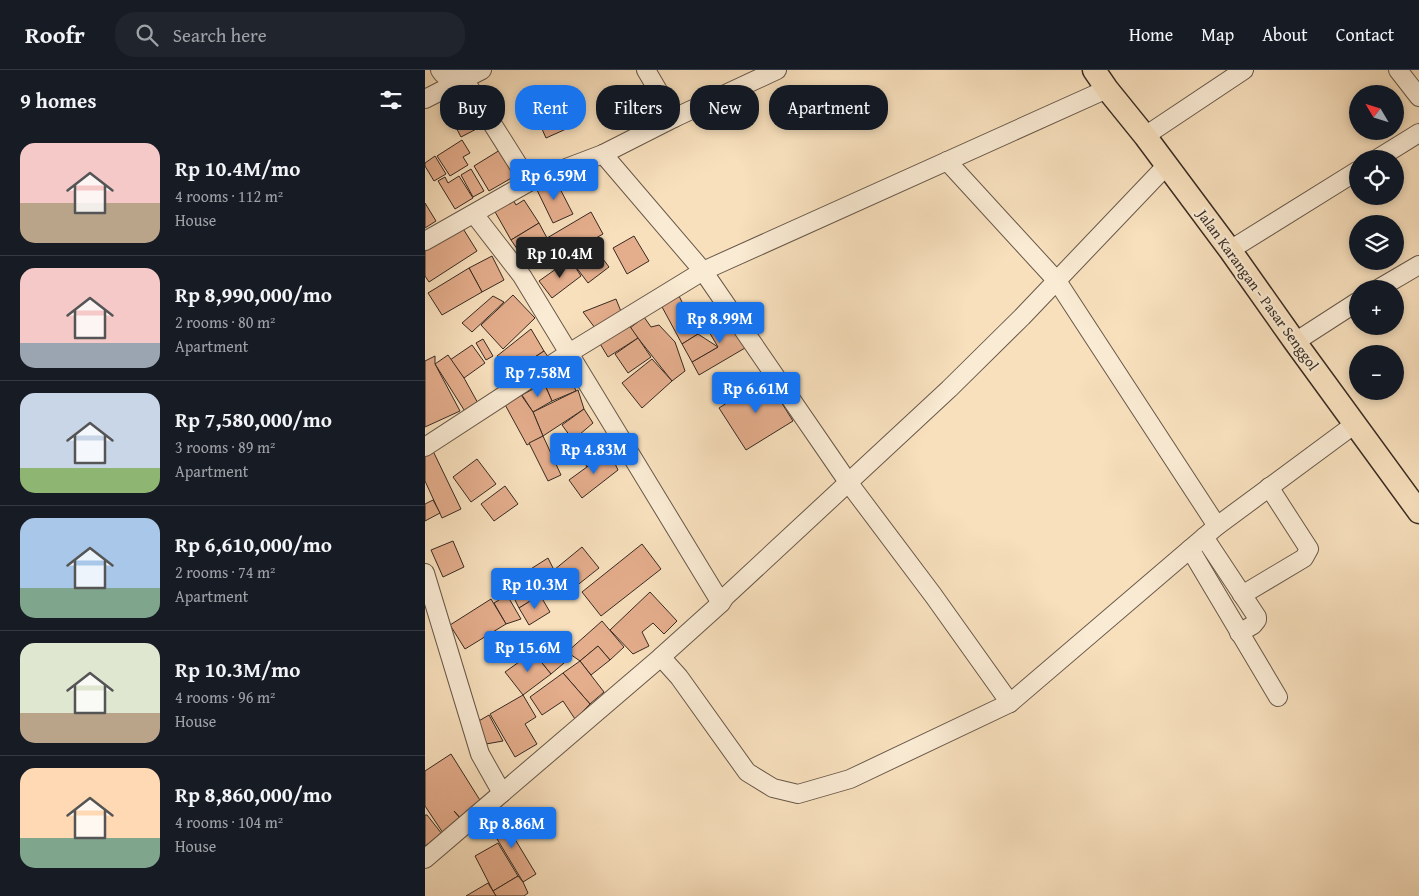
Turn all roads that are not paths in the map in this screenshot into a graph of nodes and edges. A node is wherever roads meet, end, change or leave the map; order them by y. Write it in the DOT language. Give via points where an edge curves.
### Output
graph roads {
  1 [pos="440,70"];
  2 [pos="482,70"];
  3 [pos="645,70"];
  4 [pos="777,70"];
  5 [pos="1094,70"];
  6 [pos="1244,70"];
  7 [pos="1399,70"];
  8 [pos="464,79"];
  9 [pos="654,85"];
  10 [pos="1107,89"];
  11 [pos="1419,97"];
  12 [pos="425,99"];
  13 [pos="680,115"];
  14 [pos="650,130"];
  15 [pos="1419,133"];
  16 [pos="1145,136"];
  17 [pos="1392,150"];
  18 [pos="603,154"];
  19 [pos="947,161"];
  20 [pos="1167,165"];
  21 [pos="1349,176"];
  22 [pos="529,182"];
  23 [pos="474,214"];
  24 [pos="425,241"];
  25 [pos="1231,250"];
  26 [pos="1419,265"];
  27 [pos="703,271"];
  28 [pos="1393,280"];
  29 [pos="1057,281"];
  30 [pos="1349,307"];
  31 [pos="1295,342"];
  32 [pos="569,353"];
  33 [pos="1355,424"];
  34 [pos="425,447"];
  35 [pos="848,482"];
  36 [pos="1269,487"];
  37 [pos="1419,512"];
  38 [pos="1217,526"];
  39 [pos="1204,537"];
  40 [pos="1190,550"];
  41 [pos="425,573"];
  42 [pos="1242,595"];
  43 [pos="721,603"];
  44 [pos="1239,633"];
  45 [pos="661,657"];
  46 [pos="1277,697"];
  47 [pos="1010,703"];
  48 [pos="502,793"];
  49 [pos="425,859"];
  1 -- 8 [label="street" via="443,74"];
  2 -- 8 [label="street"];
  3 -- 9 [label="street"];
  4 -- 13 [label="street"];
  5 -- 10 [label="main road, Jalan Karangan - Pasar Senggol"];
  6 -- 16 [label="street"];
  7 -- 11 [label="street"];
  8 -- 12 [label="street"];
  8 -- 22 [label="street"];
  10 -- 16 [label="main road, Jalan Karangan - Pasar Senggol"];
  10 -- 19 [label="street"];
  14 -- 18 [label="street"];
  15 -- 17 [label="street"];
  16 -- 20 [label="main road, Jalan Karangan - Pasar Senggol"];
  18 -- 22 [label="street"];
  18 -- 27 [label="street"];
  19 -- 27 [label="street"];
  19 -- 29 [label="street"];
  20 -- 25 [label="main road, Jalan Karangan - Pasar Senggol"];
  20 -- 29 [label="street"];
  21 -- 25 [label="street"];
  22 -- 23 [label="street"];
  23 -- 24 [label="street"];
  23 -- 32 [label="street" via="522,276"];
  25 -- 31 [label="main road, Jalan Karangan - Pasar Senggol"];
  26 -- 28 [label="street"];
  27 -- 32 [label="street"];
  27 -- 35 [label="street"];
  29 -- 35 [label="street" via="949,389"];
  29 -- 38 [label="street"];
  30 -- 31 [label="street"];
  31 -- 33 [label="main road, Jalan Karangan - Pasar Senggol"];
  32 -- 34 [label="street"];
  32 -- 43 [label="street"];
  33 -- 36 [label="street"];
  33 -- 37 [label="main road, Jalan Karangan - Pasar Senggol"];
  35 -- 43 [label="street"];
  35 -- 47 [label="street"];
  36 -- 38 [label="street"];
  36 -- 42 [label="street" via="1309,549 1304,558"];
  38 -- 39 [label="street"];
  39 -- 40 [label="street"];
  39 -- 42 [label="street"];
  40 -- 44 [label="street"];
  40 -- 47 [label="street"];
  41 -- 48 [label="street" via="480,754"];
  42 -- 44 [label="street" via="1257,620"];
  43 -- 45 [label="street"];
  44 -- 46 [label="street"];
  45 -- 47 [label="street" via="747,772 773,788 798,794 849,779"];
  45 -- 48 [label="street"];
  48 -- 49 [label="street"];
}
